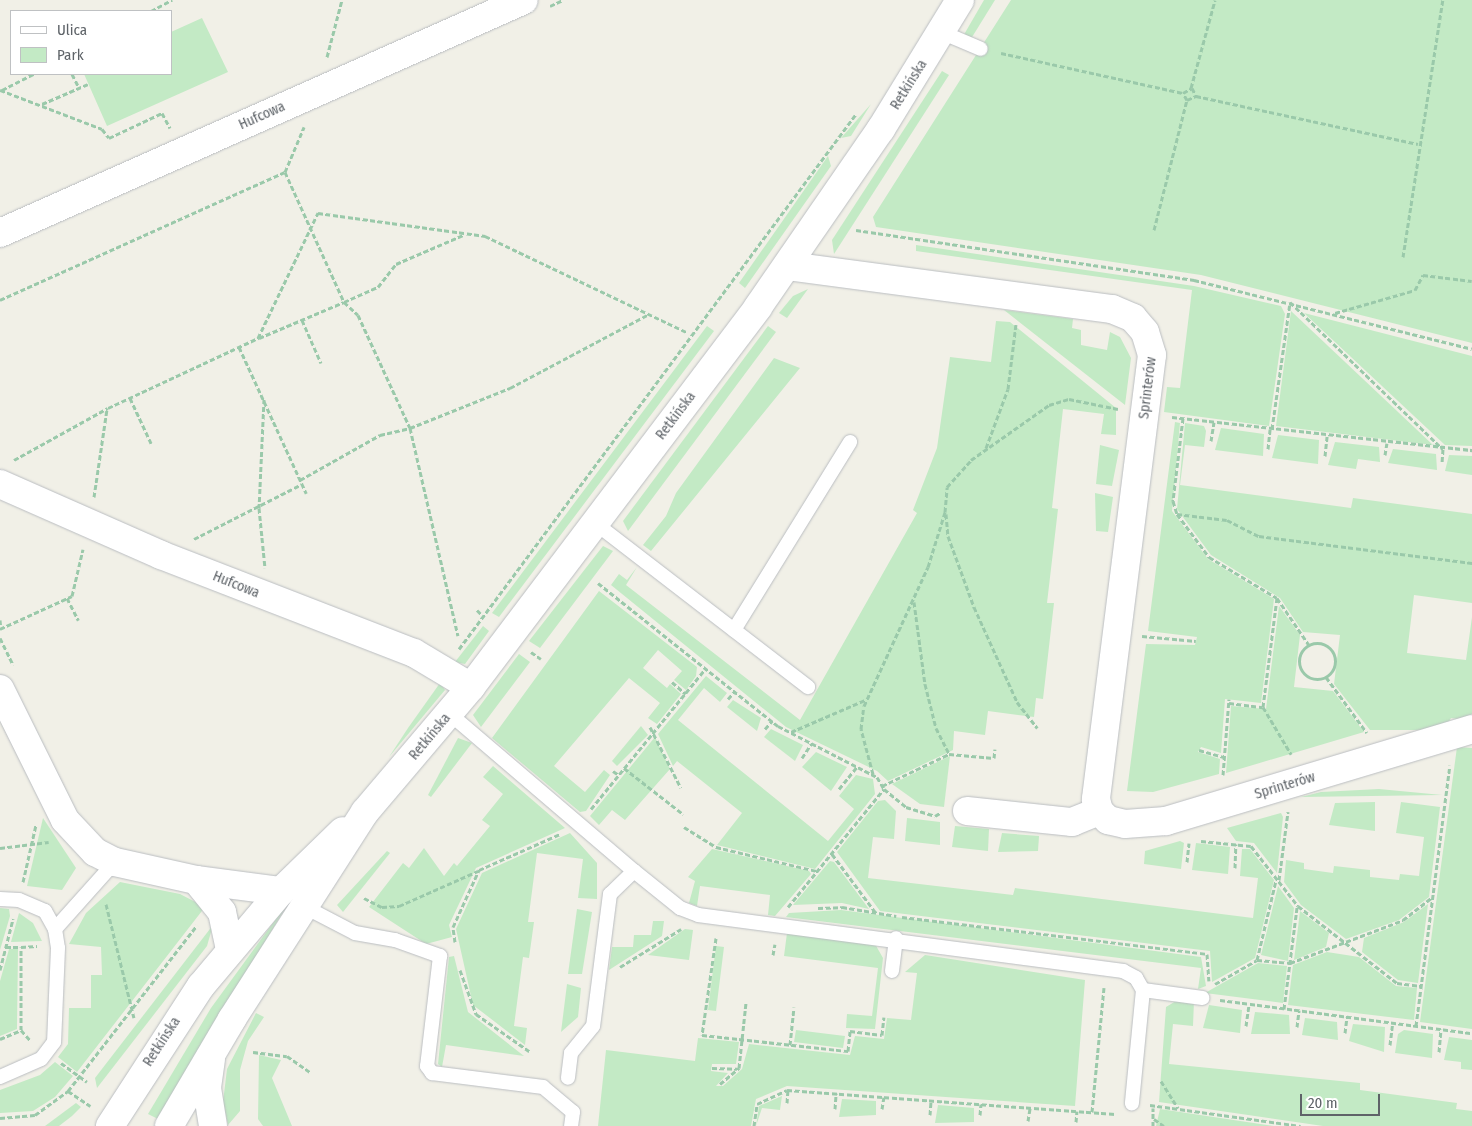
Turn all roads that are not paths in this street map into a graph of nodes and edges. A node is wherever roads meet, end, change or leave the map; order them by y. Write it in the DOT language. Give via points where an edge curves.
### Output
graph roads {
  1 [pos="524,0"];
  2 [pos="960,0"];
  3 [pos="941,32"];
  4 [pos="981,49"];
  5 [pos="0,233"];
  6 [pos="788,266"];
  7 [pos="850,442"];
  8 [pos="4,474"];
  9 [pos="595,523"];
  10 [pos="734,630"];
  11 [pos="8,682"];
  12 [pos="808,687"];
  13 [pos="470,688"];
  14 [pos="450,714"];
  15 [pos="1472,729"];
  16 [pos="967,811"];
  17 [pos="1099,811"];
  18 [pos="365,812"];
  19 [pos="109,868"];
  20 [pos="634,871"];
  21 [pos="196,880"];
  22 [pos="281,891"];
  23 [pos="0,899"];
  24 [pos="305,907"];
  25 [pos="55,928"];
  26 [pos="896,938"];
  27 [pos="230,950"];
  28 [pos="892,971"];
  29 [pos="1143,990"];
  30 [pos="1202,998"];
  31 [pos="212,1052"];
  32 [pos="0,1077"];
  33 [pos="568,1078"];
  34 [pos="1132,1103"];
  35 [pos="110,1126"];
  36 [pos="169,1126"];
  37 [pos="213,1126"];
  38 [pos="571,1126"];
  1 -- 5 [label="street, Hufcowa"];
  2 -- 3 [label="street, Retkińska"];
  3 -- 4 [label="lane"];
  3 -- 6 [label="street, Retkińska"];
  6 -- 9 [label="street, Retkińska"];
  6 -- 17 [label="street, Sprinterów" via="1112,309 1132,318 1145,332 1152,355 1098,785"];
  7 -- 10 [label="lane"];
  8 -- 13 [label="street, Hufcowa" via="161,555 444,668"];
  9 -- 10 [label="lane"];
  9 -- 13 [label="street, Retkińska"];
  10 -- 12 [label="lane"];
  11 -- 19 [label="street" via="65,820"];
  13 -- 14 [label="street, Retkińska"];
  14 -- 18 [label="street, Retkińska"];
  14 -- 20 [label="lane"];
  15 -- 17 [label="street, Sprinterów" via="1232,802 1145,824 1116,823"];
  16 -- 17 [label="street" via="1072,822"];
  18 -- 22 [label="street, Retkińska"];
  18 -- 24 [label="street, Retkińska"];
  19 -- 21 [label="street"];
  19 -- 25 [label="lane"];
  20 -- 26 [label="lane" via="680,908 702,916"];
  20 -- 33 [label="lane" via="610,894 591,1033 571,1053"];
  21 -- 22 [label="street"];
  21 -- 27 [label="street" via="216,901"];
  22 -- 27 [label="street, Retkińska"];
  23 -- 25 [label="lane" via="19,900 45,911"];
  24 -- 31 [label="street, Retkińska"];
  24 -- 38 [label="lane" via="355,933 395,940 440,956 427,1066 432,1073 543,1087 573,1112"];
  25 -- 32 [label="lane" via="54,1042 41,1059"];
  26 -- 28 [label="lane"];
  26 -- 29 [label="lane" via="1106,967 1136,978"];
  27 -- 35 [label="street, Retkińska" via="179,1014"];
  29 -- 30 [label="lane"];
  29 -- 34 [label="lane"];
  31 -- 36 [label="street, Retkińska"];
  31 -- 37 [label="street" via="207,1088"];
}
